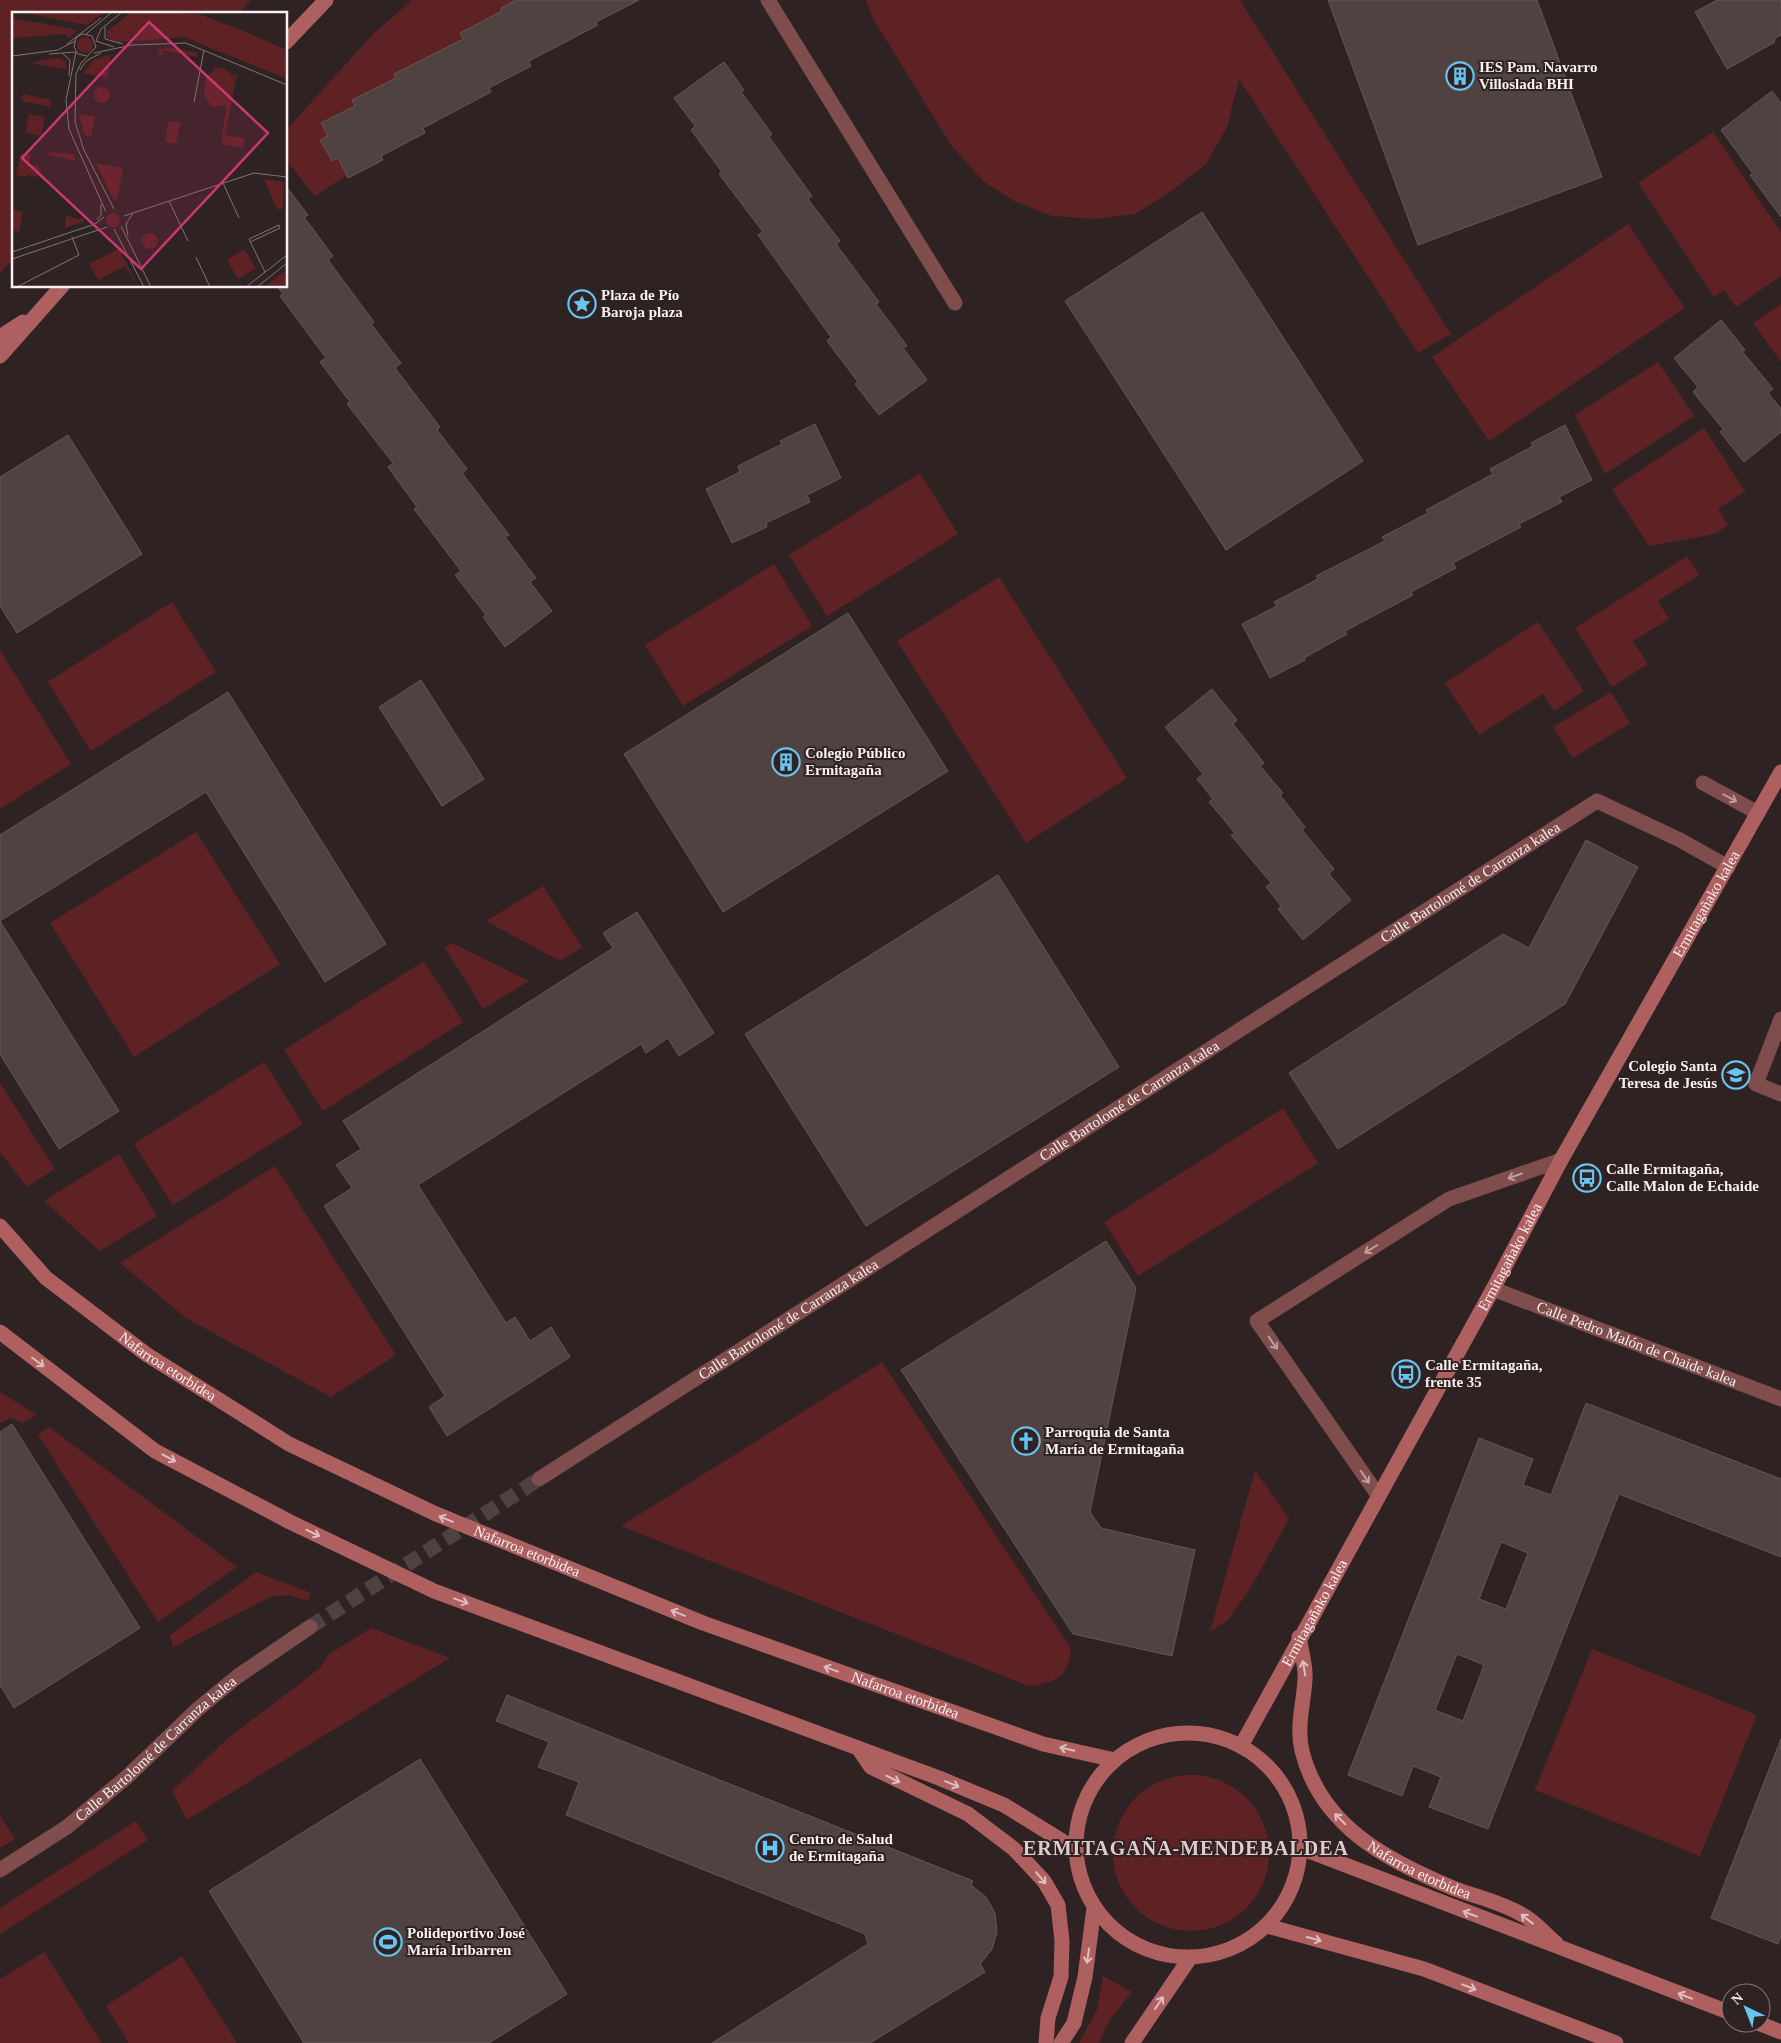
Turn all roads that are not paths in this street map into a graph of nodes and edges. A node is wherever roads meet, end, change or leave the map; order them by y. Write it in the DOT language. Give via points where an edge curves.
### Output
graph roads {
  1 [pos="326,0"];
  2 [pos="768,0"];
  3 [pos="288,40"];
  4 [pos="60,288"];
  5 [pos="955,303"];
  6 [pos="37,313"];
  7 [pos="0,337"];
  8 [pos="0,356"];
  9 [pos="1781,772"];
  10 [pos="1702,783"];
  11 [pos="1758,813"];
  12 [pos="1728,867"];
  13 [pos="1781,1019"];
  14 [pos="1781,1094"];
  15 [pos="1561,1160"];
  16 [pos="0,1226"];
  17 [pos="1493,1289"];
  18 [pos="0,1332"];
  19 [pos="1781,1399"];
  20 [pos="538,1479"];
  21 [pos="1378,1495"];
  22 [pos="310,1627"];
  23 [pos="1299,1637"];
  24 [pos="1241,1746"];
  25 [pos="858,1748"];
  26 [pos="1115,1760"];
  27 [pos="1301,1848"];
  28 [pos="1076,1849"];
  29 [pos="0,1870"];
  30 [pos="1094,1908"];
  31 [pos="1267,1926"];
  32 [pos="1565,1950"];
  33 [pos="1190,1958"];
  34 [pos="1721,2009"];
  35 [pos="1046,2043"];
  36 [pos="1061,2043"];
  37 [pos="1132,2043"];
  38 [pos="1616,2043"];
  1 -- 3 [label="main road"];
  2 -- 5 [label="street"];
  4 -- 6 [label="main road"];
  6 -- 7 [label="main road"];
  6 -- 8 [label="main road"];
  9 -- 11 [label="main road, Ermitagañako kalea"];
  10 -- 11 [label="street, one-way"];
  11 -- 12 [label="main road, Ermitagañako kalea"];
  12 -- 15 [label="main road, Ermitagañako kalea"];
  12 -- 20 [label="street, Calle Bartolomé de Carranza kalea" via="1680,840 1597,801"];
  13 -- 14 [label="street" via="1756,1084"];
  15 -- 17 [label="main road, Ermitagañako kalea"];
  15 -- 21 [label="street, one-way" via="1449,1199 1257,1320"];
  26 -- 16 [label="main road, Nafarroa etorbidea, one-way" via="1043,1744 703,1623 401,1498 289,1444 146,1354 46,1278"];
  17 -- 19 [label="street, Calle Pedro Malón de Chaide kalea"];
  17 -- 21 [label="main road, Ermitagañako kalea"];
  18 -- 25 [label="main road, one-way" via="155,1451 299,1526 434,1591"];
  21 -- 23 [label="main road, Ermitagañako kalea"];
  22 -- 29 [label="street, Calle Bartolomé de Carranza kalea" via="238,1676 199,1708 128,1776 68,1827"];
  23 -- 24 [label="main road, Ermitagañako kalea"];
  32 -- 23 [label="main road, Nafarroa etorbidea, one-way" via="1523,1914 1403,1866 1364,1842 1319,1796 1301,1748 1300,1725 1306,1678"];
  24 -- 26 [label="main road" via="1210,1734 1176,1733 1144,1742"];
  24 -- 27 [label="main road" via="1267,1764 1286,1788 1298,1817"];
  25 -- 28 [label="main road, one-way" via="1004,1805"];
  25 -- 35 [label="main road, one-way" via="871,1768 968,1814 1014,1849 1044,1881 1058,1905 1062,1941 1061,1977 1048,2018"];
  26 -- 28 [label="main road" via="1093,1786 1079,1816"];
  27 -- 31 [label="main road" via="1297,1877 1285,1904"];
  32 -- 27 [label="main road, Nafarroa etorbidea, one-way"];
  28 -- 30 [label="main road" via="1081,1880"];
  30 -- 33 [label="main road" via="1120,1936 1153,1953"];
  30 -- 36 [label="main road, one-way" via="1085,1977 1074,2023"];
  31 -- 33 [label="main road" via="1236,1947 1218,1954"];
  31 -- 38 [label="main road, one-way" via="1424,1969"];
  34 -- 32 [label="main road, Nafarroa etorbidea, one-way"];
  37 -- 33 [label="main road, one-way"];
}
